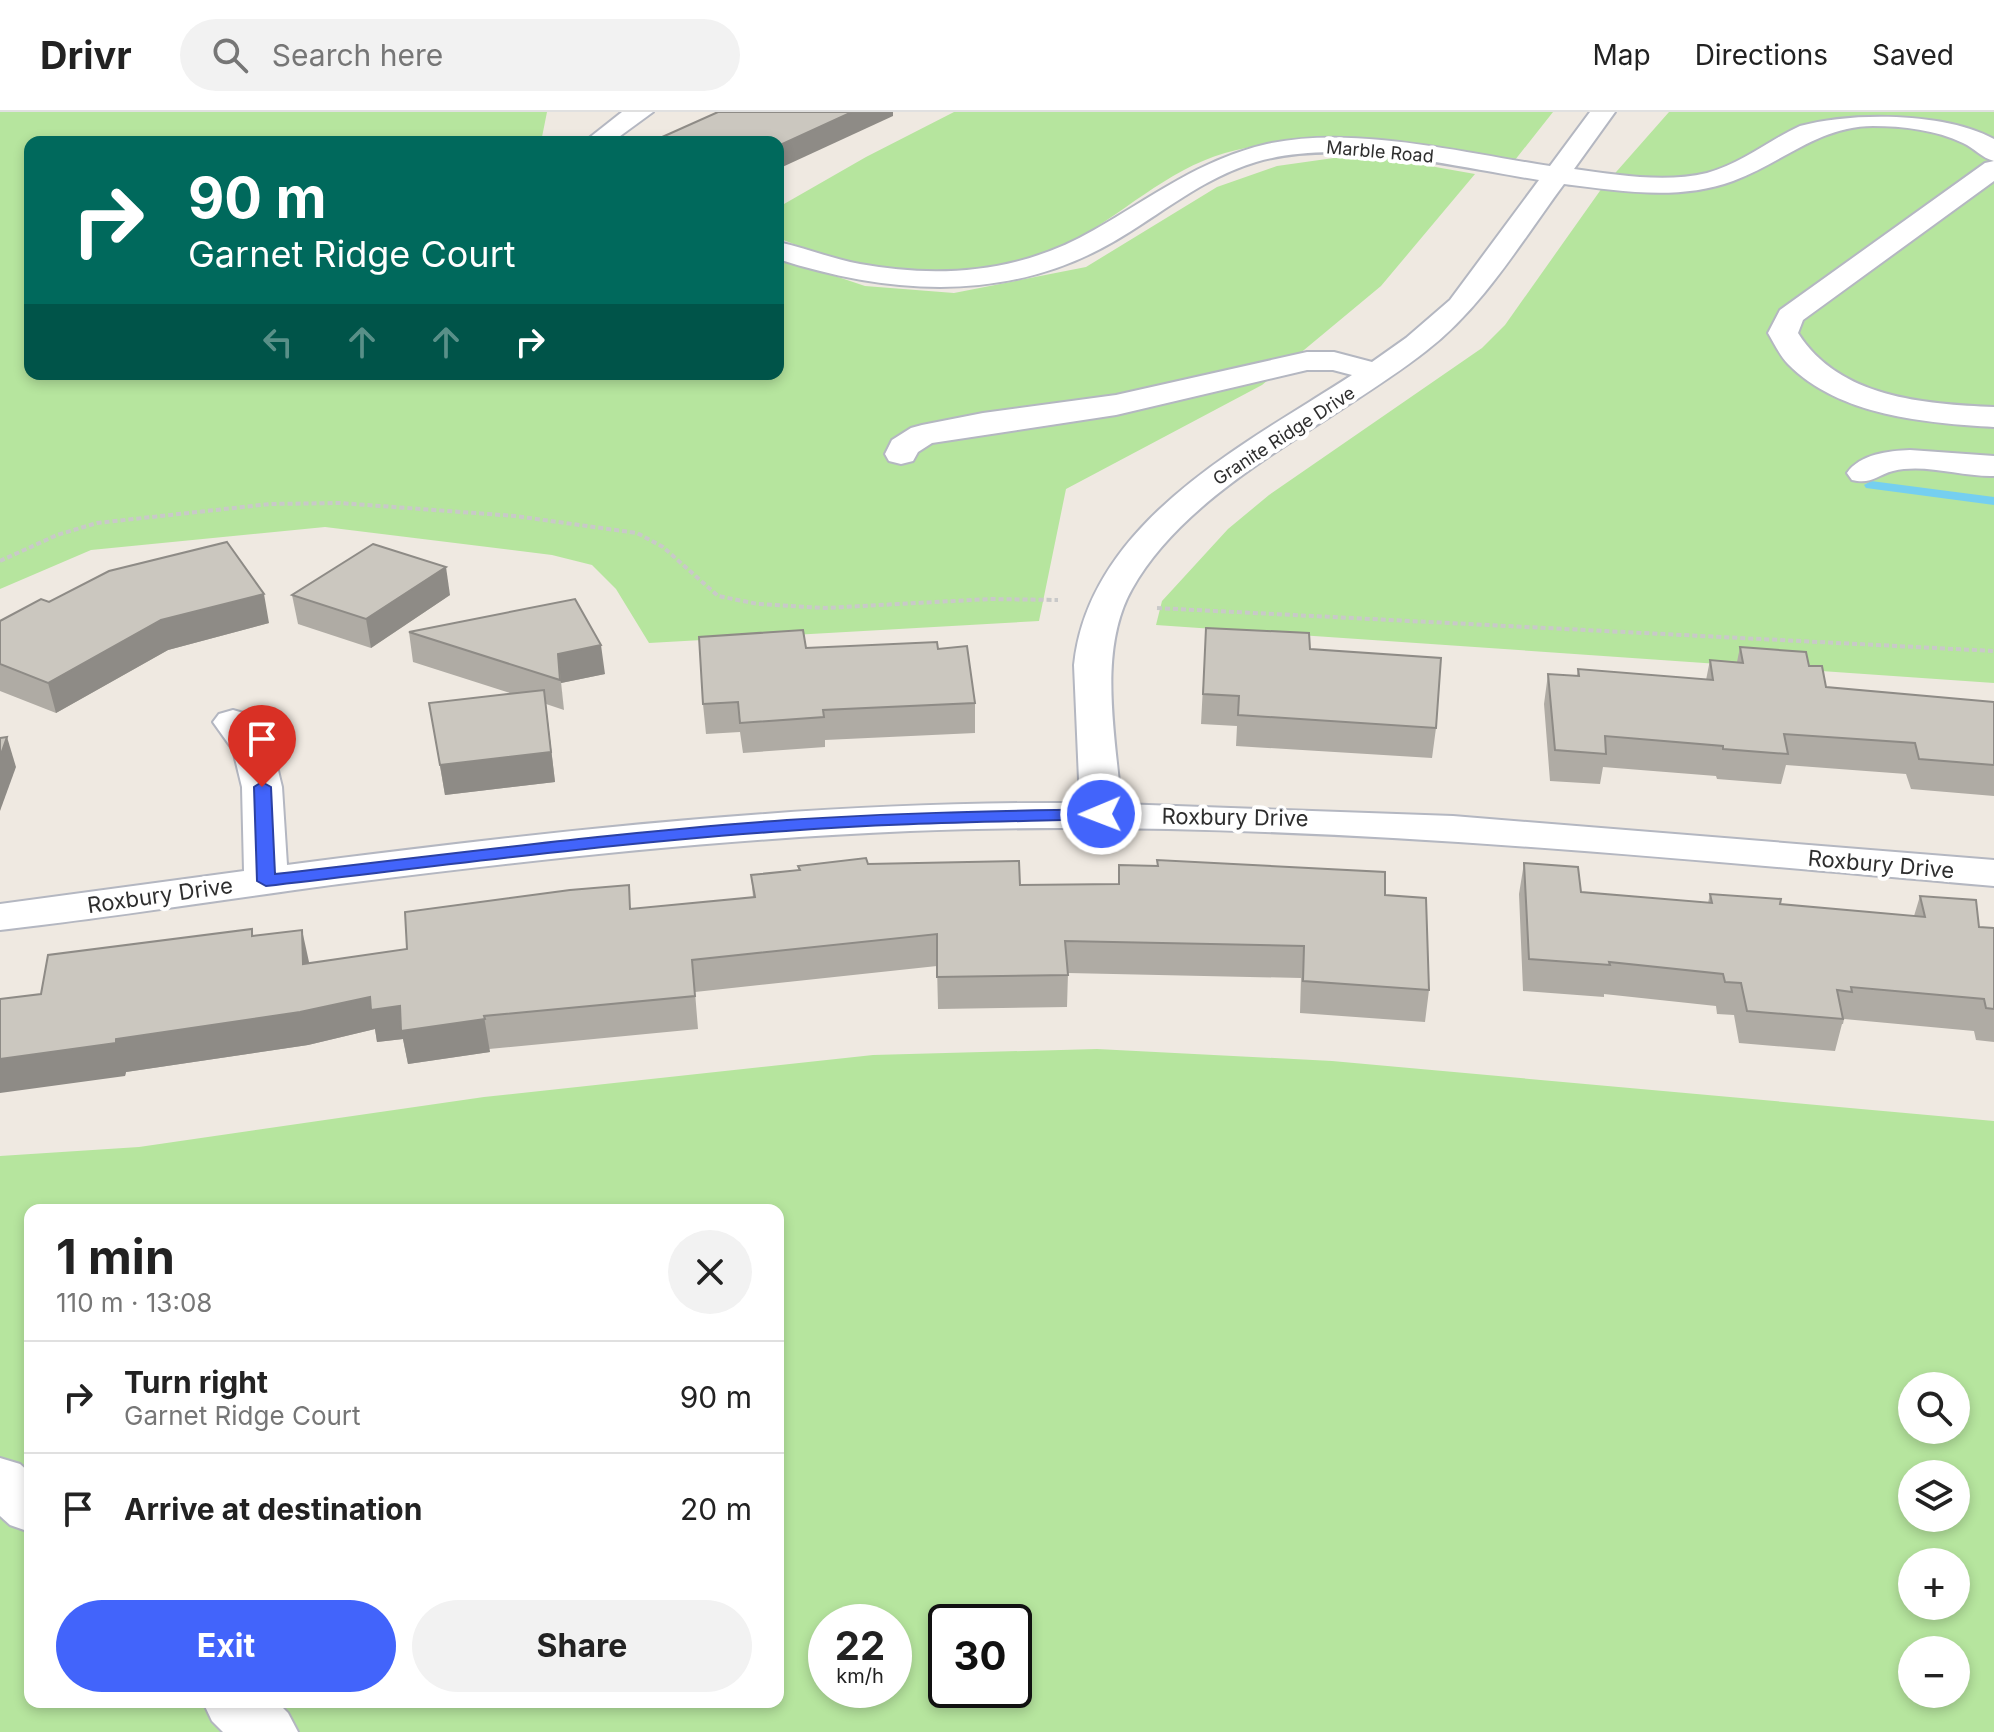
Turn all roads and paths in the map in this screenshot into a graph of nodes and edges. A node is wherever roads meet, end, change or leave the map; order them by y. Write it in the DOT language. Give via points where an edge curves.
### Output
graph roads {
  1 [pos="641,112"];
  2 [pos="1603,112"];
  3 [pos="604,136"];
  4 [pos="1994,153"];
  5 [pos="1994,169"];
  6 [pos="1558,175"];
  7 [pos="784,252"];
  8 [pos="1379,373"];
  9 [pos="1994,417"];
  10 [pos="901,454"];
  11 [pos="1994,466"];
  12 [pos="1864,473"];
  13 [pos="0,561"];
  14 [pos="1059,600"];
  15 [pos="1152,608"];
  16 [pos="1994,651"];
  17 [pos="233,722"];
  18 [pos="1101,814"];
  19 [pos="1994,873"];
  20 [pos="266,881"];
  21 [pos="0,917"];
  22 [pos="0,1480"];
  23 [pos="24,1503"];
  24 [pos="240,1708"];
  25 [pos="266,1732"];
  1 -- 3 [label="street"];
  2 -- 6 [label="street, Granite Ridge Drive"];
  4 -- 6 [label="street, Marble Road" via="1953,130 1863,119 1810,130 1736,172 1712,179 1642,185"];
  5 -- 9 [label="street" via="1790,316 1783,333 1791,353 1812,372 1842,387 1916,409"];
  6 -- 7 [label="street, Marble Road" via="1380,148 1305,147 1214,166 1076,253 1005,275 883,277"];
  6 -- 8 [label="street, Granite Ridge Drive" via="1460,306 1435,332"];
  8 -- 10 [label="street" via="1334,361 1307,361 1116,405 922,435"];
  8 -- 18 [label="street, Granite Ridge Drive" via="1205,487 1125,565 1105,604 1095,643"];
  11 -- 12 [label="street" via="1911,460 1876,462"];
  13 -- 14 [label="path" via="97,523 270,504 340,503 515,516 637,533 663,547 718,596 758,604 840,608"];
  15 -- 16 [label="path"];
  17 -- 20 [label="street" via="253,750 262,787"];
  18 -- 19 [label="street, Roxbury Drive" via="1321,819"];
  18 -- 20 [label="street, Roxbury Drive" via="809,824"];
  20 -- 21 [label="street, Roxbury Drive"];
  22 -- 23 [label="street"];
  24 -- 25 [label="street"];
}
